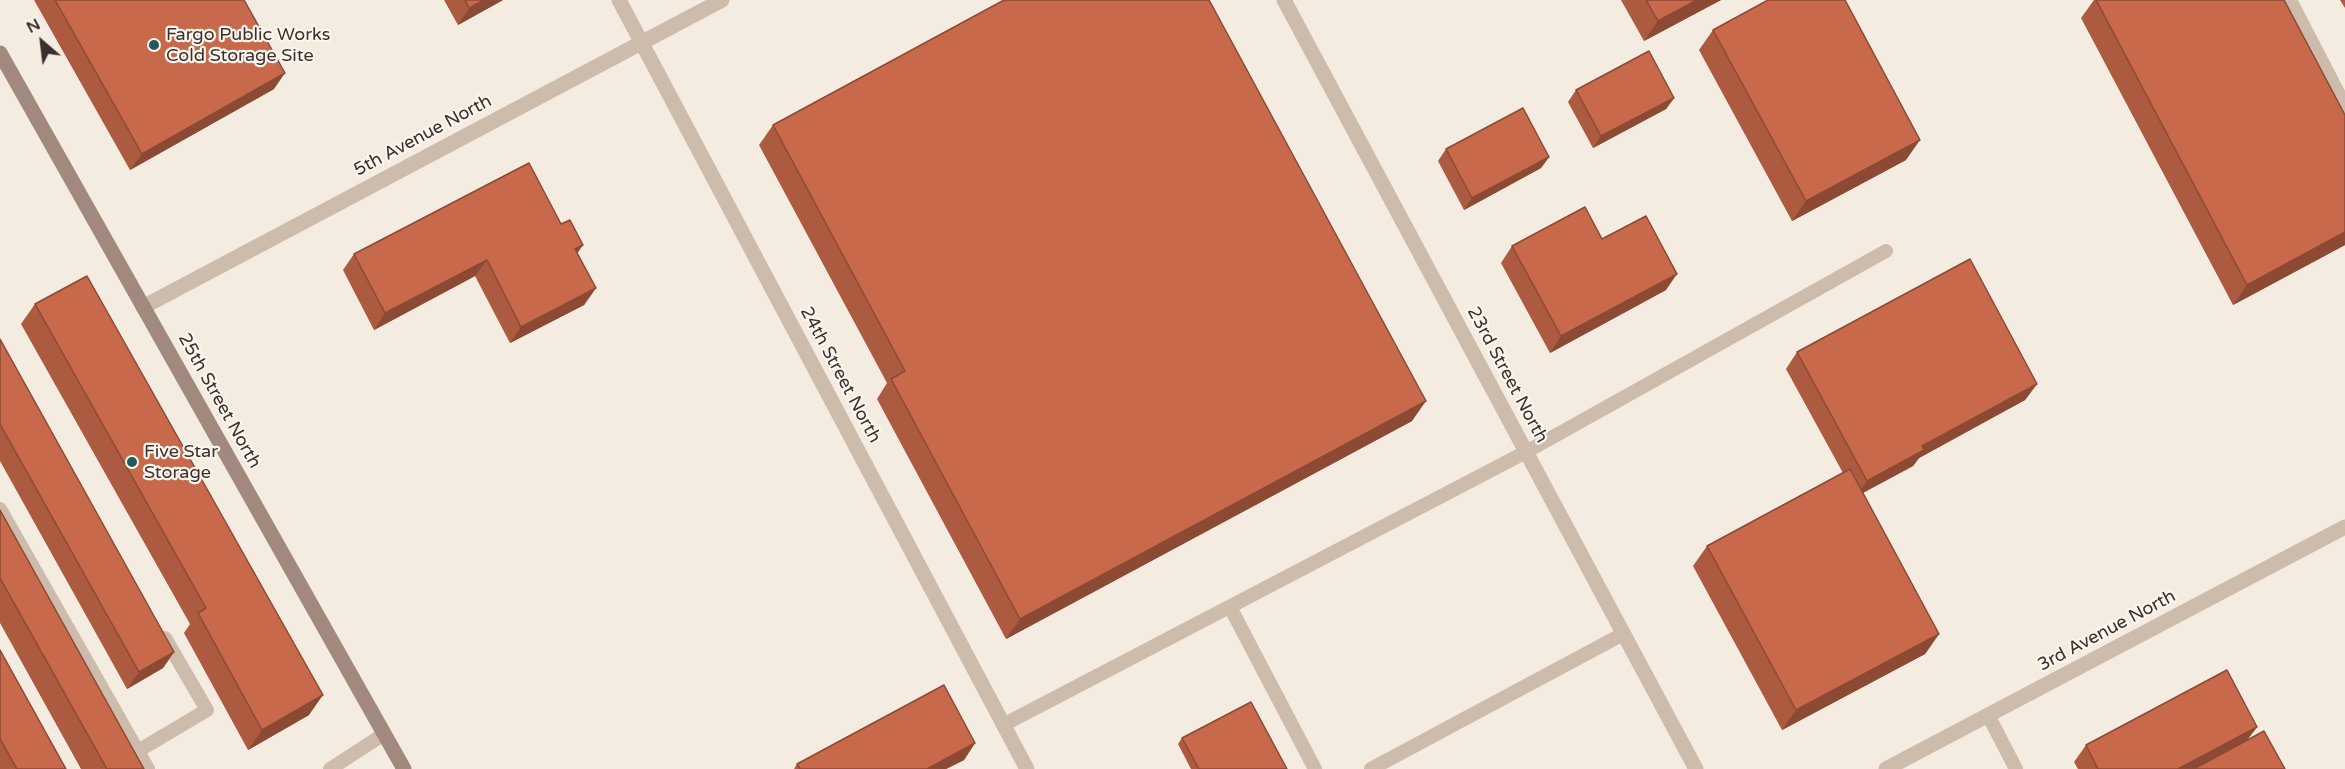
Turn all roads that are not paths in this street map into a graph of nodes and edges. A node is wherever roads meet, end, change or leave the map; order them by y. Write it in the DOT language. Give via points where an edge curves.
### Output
graph roads {
  1 [pos="619,0"];
  2 [pos="722,0"];
  3 [pos="1284,0"];
  4 [pos="2290,0"];
  5 [pos="641,43"];
  6 [pos="0,53"];
  7 [pos="2345,106"];
  8 [pos="1886,251"];
  9 [pos="143,307"];
  10 [pos="1526,452"];
  11 [pos="0,509"];
  12 [pos="2345,527"];
  13 [pos="1230,607"];
  14 [pos="160,628"];
  15 [pos="1623,634"];
  16 [pos="1988,715"];
  17 [pos="1003,725"];
  18 [pos="384,734"];
  19 [pos="138,751"];
  20 [pos="148,769"];
  21 [pos="330,769"];
  22 [pos="404,769"];
  23 [pos="1027,769"];
  24 [pos="1315,769"];
  25 [pos="1371,769"];
  26 [pos="1696,769"];
  27 [pos="1886,769"];
  28 [pos="2016,769"];
  1 -- 5 [label="street, 24th Street North"];
  2 -- 5 [label="street, 5th Avenue North"];
  3 -- 10 [label="street, 23rd Street North"];
  4 -- 7 [label="lane"];
  5 -- 9 [label="street, 5th Avenue North"];
  5 -- 17 [label="street, 24th Street North"];
  6 -- 9 [label="main road, 25th Street North"];
  8 -- 10 [label="lane"];
  9 -- 18 [label="main road, 25th Street North"];
  10 -- 13 [label="lane"];
  10 -- 15 [label="street, 23rd Street North"];
  11 -- 19 [label="lane"];
  12 -- 16 [label="street, 3rd Avenue North"];
  13 -- 17 [label="lane"];
  13 -- 24 [label="lane"];
  14 -- 19 [label="lane" via="207,710"];
  15 -- 25 [label="lane"];
  15 -- 26 [label="street, 23rd Street North"];
  16 -- 27 [label="street, 3rd Avenue North"];
  16 -- 28 [label="lane"];
  17 -- 23 [label="street, 24th Street North"];
  18 -- 21 [label="lane"];
  18 -- 22 [label="main road, 25th Street North"];
  19 -- 20 [label="lane"];
}
